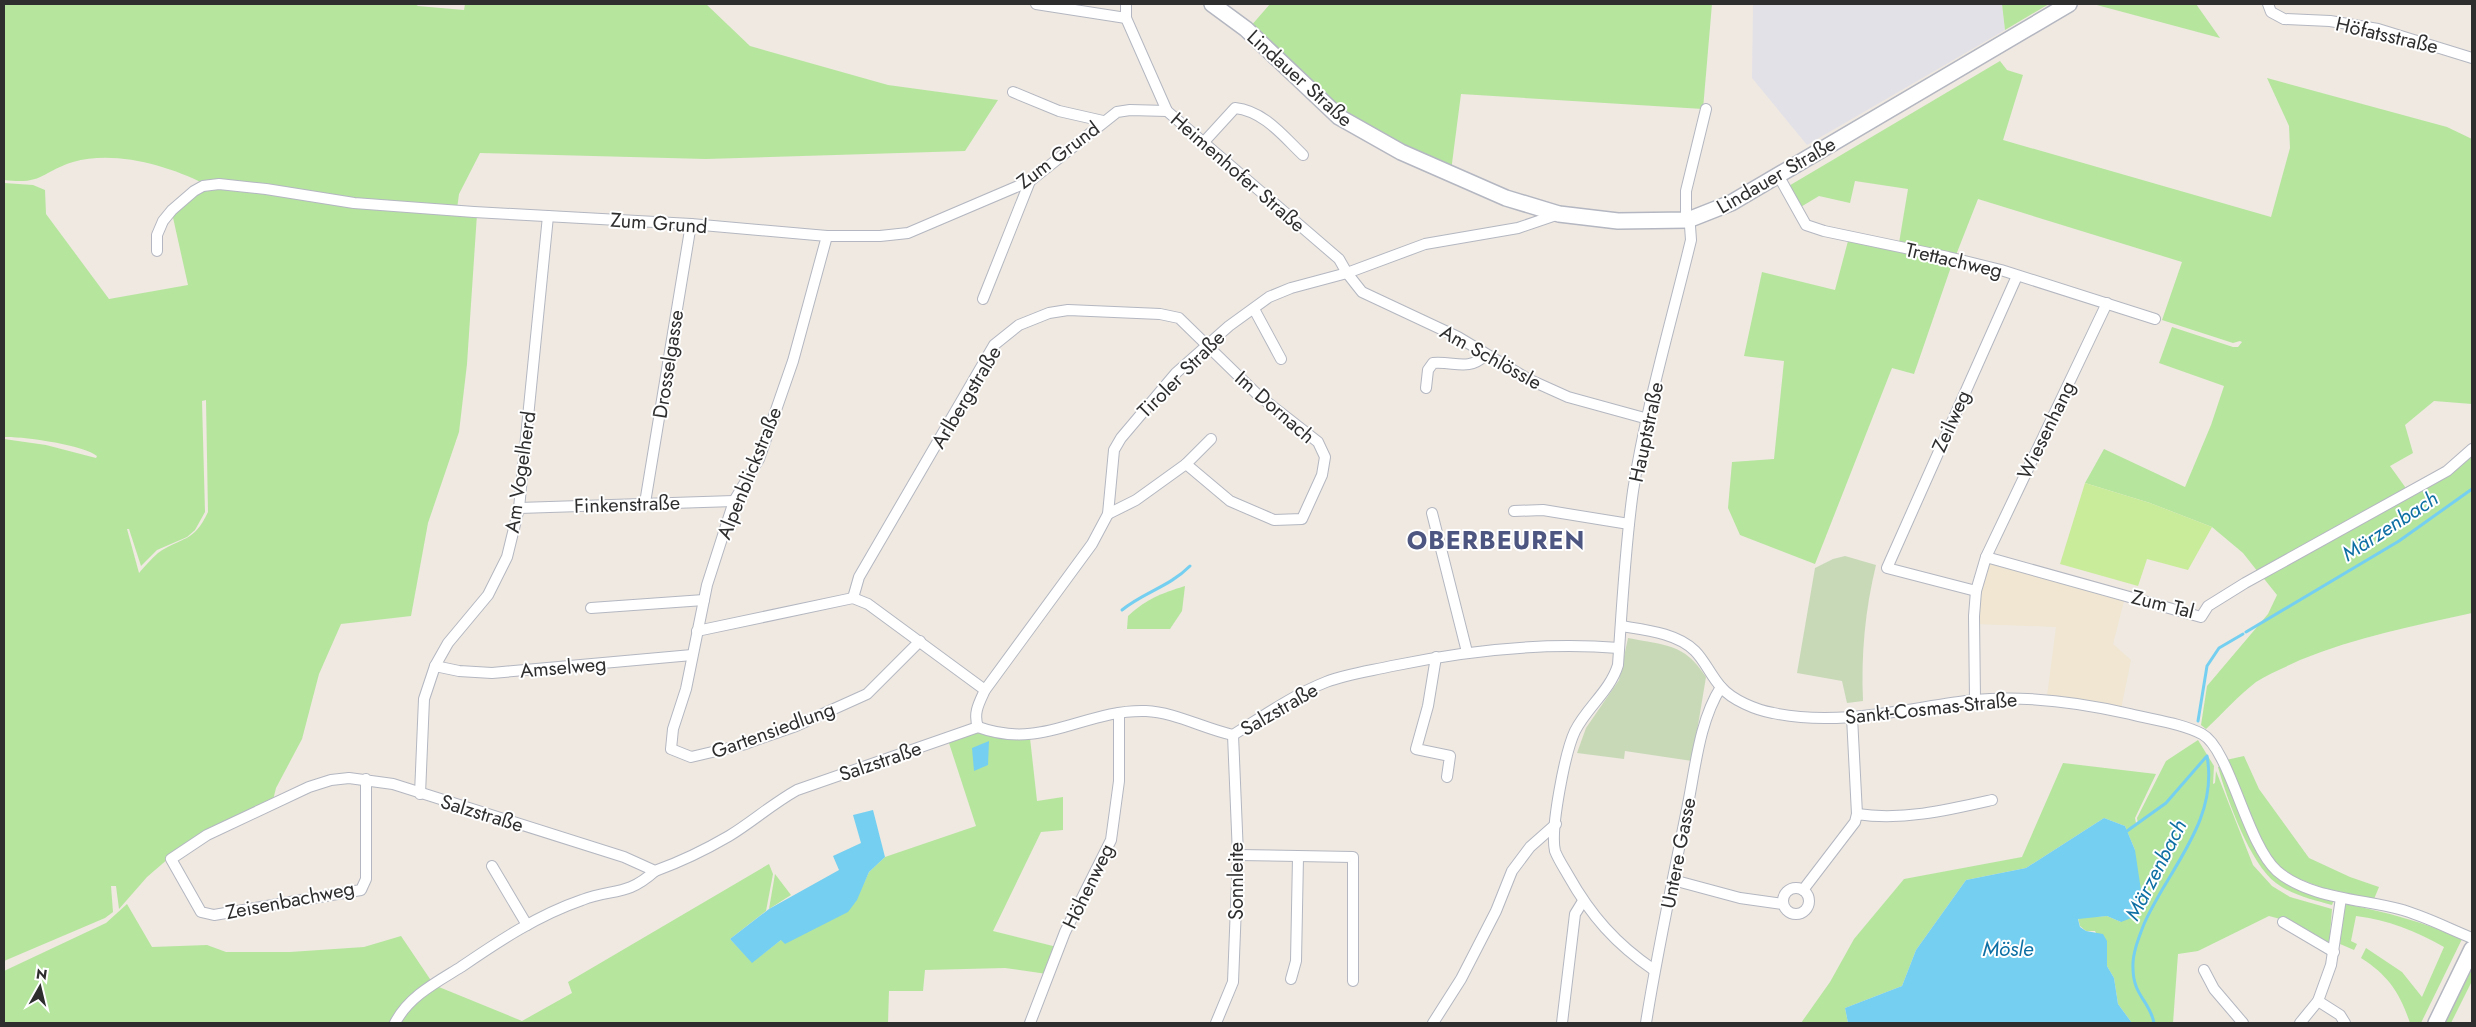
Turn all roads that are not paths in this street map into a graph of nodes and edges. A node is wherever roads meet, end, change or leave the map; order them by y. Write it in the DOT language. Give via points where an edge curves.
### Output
graph roads {
  1 [pos="1036,4"];
  2 [pos="1126,4"];
  3 [pos="1212,4"];
  4 [pos="2069,4"];
  5 [pos="2270,8"];
  6 [pos="1126,18"];
  7 [pos="2472,58"];
  8 [pos="1013,92"];
  9 [pos="1706,110"];
  10 [pos="1167,111"];
  11 [pos="1103,121"];
  12 [pos="1202,143"];
  13 [pos="1304,155"];
  14 [pos="1778,175"];
  15 [pos="1030,181"];
  16 [pos="1559,214"];
  17 [pos="548,216"];
  18 [pos="1688,220"];
  19 [pos="691,224"];
  20 [pos="827,236"];
  21 [pos="157,251"];
  22 [pos="1347,273"];
  23 [pos="2017,276"];
  24 [pos="984,299"];
  25 [pos="2107,303"];
  26 [pos="1254,309"];
  27 [pos="2155,319"];
  28 [pos="1207,345"];
  29 [pos="1486,355"];
  30 [pos="1281,359"];
  31 [pos="1426,388"];
  32 [pos="1648,419"];
  33 [pos="1211,439"];
  34 [pos="2472,449"];
  35 [pos="1186,464"];
  36 [pos="734,501"];
  37 [pos="645,503"];
  38 [pos="519,508"];
  39 [pos="1514,511"];
  40 [pos="1108,514"];
  41 [pos="1432,514"];
  42 [pos="1629,524"];
  43 [pos="1986,557"];
  44 [pos="1976,591"];
  45 [pos="854,598"];
  46 [pos="704,600"];
  47 [pos="591,608"];
  48 [pos="1621,626"];
  49 [pos="697,631"];
  50 [pos="920,641"];
  51 [pos="1619,648"];
  52 [pos="1467,652"];
  53 [pos="692,655"];
  54 [pos="1436,657"];
  55 [pos="435,666"];
  56 [pos="1721,687"];
  57 [pos="985,690"];
  58 [pos="1975,700"];
  59 [pos="1119,714"];
  60 [pos="1852,717"];
  61 [pos="978,726"];
  62 [pos="1233,735"];
  63 [pos="1446,777"];
  64 [pos="366,779"];
  65 [pos="420,794"];
  66 [pos="1992,800"];
  67 [pos="1857,814"];
  68 [pos="1556,824"];
  69 [pos="1238,856"];
  70 [pos="1298,857"];
  71 [pos="171,859"];
  72 [pos="492,866"];
  73 [pos="655,871"];
  74 [pos="1673,880"];
  75 [pos="1803,890"];
  76 [pos="2340,898"];
  77 [pos="1583,902"];
  78 [pos="1783,904"];
  79 [pos="2283,922"];
  80 [pos="526,925"];
  81 [pos="2472,938"];
  82 [pos="2472,949"];
  83 [pos="2334,952"];
  84 [pos="1654,970"];
  85 [pos="2204,970"];
  86 [pos="1291,979"];
  87 [pos="1352,980"];
  88 [pos="2318,1001"];
  89 [pos="396,1023"];
  90 [pos="1030,1023"];
  91 [pos="1216,1023"];
  92 [pos="1433,1023"];
  93 [pos="1562,1023"];
  94 [pos="1646,1023"];
  95 [pos="2244,1023"];
  96 [pos="2300,1023"];
  97 [pos="2345,1023"];
  98 [pos="2436,1023"];
  1 -- 6 [label="street"];
  2 -- 6 [label="street, Heimenhofer Straße"];
  3 -- 16 [label="main road, Lindauer Straße" via="1246,29 1340,117 1357,128 1448,174 1506,198"];
  4 -- 14 [label="main road, Lindauer Straße"];
  5 -- 7 [label="street, Höfatsstraße" via="2284,19 2330,21 2378,29"];
  6 -- 10 [label="street, Heimenhofer Straße"];
  8 -- 11 [label="street" via="1059,111"];
  9 -- 18 [label="street, Hauptstraße" via="1686,190"];
  10 -- 11 [label="street, Zum Grund" via="1117,112"];
  10 -- 12 [label="street, Heimenhofer Straße"];
  11 -- 15 [label="street, Zum Grund"];
  12 -- 13 [label="street" via="1235,108 1248,109 1272,125"];
  12 -- 22 [label="street, Heimenhofer Straße" via="1339,259"];
  14 -- 18 [label="main road, Lindauer Straße" via="1731,203"];
  14 -- 23 [label="street, Trettachweg" via="1806,225"];
  15 -- 20 [label="street, Zum Grund" via="908,233"];
  15 -- 24 [label="street"];
  16 -- 18 [label="main road, Lindauer Straße" via="1618,221"];
  16 -- 22 [label="street, Tiroler Straße" via="1518,228 1425,244"];
  17 -- 19 [label="street, Zum Grund"];
  17 -- 21 [label="street, Zum Grund" via="354,203 219,184 203,186 172,210 157,235"];
  17 -- 38 [label="street, Am Vogelherd"];
  18 -- 32 [label="street, Hauptstraße" via="1690,240"];
  19 -- 20 [label="street, Zum Grund"];
  19 -- 37 [label="street, Drosselgasse"];
  20 -- 36 [label="street, Alpenblickstraße" via="793,361 760,459"];
  22 -- 26 [label="street, Tiroler Straße" via="1291,288 1269,297"];
  22 -- 29 [label="street, Am Schlössle" via="1362,292 1458,337"];
  23 -- 25 [label="street, Trettachweg"];
  23 -- 44 [label="street, Zeilweg" via="1887,568"];
  25 -- 27 [label="street, Trettachweg"];
  25 -- 43 [label="street, Wiesenhang"];
  26 -- 28 [label="street, Tiroler Straße"];
  26 -- 30 [label="street"];
  28 -- 35 [label="street, Im Dornach" via="1258,394 1318,442 1325,457 1322,475 1302,519 1274,520 1230,501"];
  28 -- 40 [label="street, Tiroler Straße" via="1176,372 1121,438 1114,450"];
  28 -- 45 [label="street, Arlbergstraße" via="1179,318 1160,314 1068,310 1049,313 1019,326 994,344 860,577"];
  29 -- 31 [label="street" via="1467,366 1433,363 1428,370"];
  29 -- 32 [label="street, Am Schlössle" via="1568,397"];
  32 -- 42 [label="street, Hauptstraße"];
  33 -- 35 [label="street"];
  34 -- 43 [label="street, Zum Tal" via="2447,471 2244,583 2208,606 2201,617"];
  35 -- 40 [label="street" via="1136,500"];
  36 -- 37 [label="street, Finkenstraße"];
  36 -- 46 [label="street, Alpenblickstraße"];
  37 -- 38 [label="street, Finkenstraße"];
  38 -- 55 [label="street, Am Vogelherd" via="507,557 488,595 448,643"];
  39 -- 42 [label="street" via="1543,510"];
  40 -- 57 [label="street, Tiroler Straße" via="1092,544"];
  41 -- 52 [label="street"];
  42 -- 48 [label="street, Hauptstraße"];
  43 -- 44 [label="street"];
  44 -- 58 [label="street" via="1973,644"];
  45 -- 49 [label="street"];
  45 -- 50 [label="street" via="868,604"];
  46 -- 47 [label="street"];
  46 -- 49 [label="street, Alpenblickstraße"];
  48 -- 51 [label="street, Hauptstraße"];
  48 -- 56 [label="street, Sankt-Cosmas-Straße" via="1678,639 1695,651"];
  49 -- 53 [label="street, Alpenblickstraße"];
  50 -- 53 [label="street, Gartensiedlung" via="867,694 787,729 742,745 691,757 671,749"];
  50 -- 57 [label="street"];
  51 -- 52 [label="street, Salzstraße" via="1546,645"];
  51 -- 68 [label="street, Hauptstraße" via="1613,681 1574,732 1562,776"];
  52 -- 54 [label="street, Salzstraße"];
  53 -- 55 [label="street, Amselweg" via="492,672"];
  54 -- 62 [label="street, Salzstraße" via="1325,682"];
  54 -- 63 [label="street" via="1428,706 1416,749 1450,756"];
  55 -- 65 [label="street, Am Vogelherd" via="424,699"];
  56 -- 60 [label="street, Sankt-Cosmas-Straße" via="1730,696 1769,713 1795,717"];
  56 -- 74 [label="street, Untere Gasse" via="1710,704"];
  57 -- 61 [label="street, Tiroler Straße" via="977,707 975,718"];
  58 -- 60 [label="street, Sankt-Cosmas-Straße"];
  58 -- 76 [label="street, Sankt-Cosmas-Straße" via="2050,699 2129,714 2204,735 2218,753 2264,856 2293,881"];
  59 -- 61 [label="street, Salzstraße" via="1024,736 1006,735"];
  59 -- 62 [label="street, Salzstraße" via="1146,711 1175,716"];
  59 -- 90 [label="street, Höhenweg" via="1119,781 1111,840 1066,932"];
  60 -- 67 [label="street"];
  61 -- 73 [label="street, Salzstraße" via="797,790 730,835 676,864"];
  62 -- 69 [label="street, Sonnleite"];
  64 -- 65 [label="street, Salzstraße"];
  64 -- 71 [label="street, Salzstraße" via="330,780 309,787 208,835"];
  64 -- 71 [label="street, Zeisenbachweg" via="366,879 361,890 206,915"];
  65 -- 73 [label="street, Salzstraße" via="624,857"];
  66 -- 67 [label="street" via="1939,812"];
  67 -- 75 [label="street" via="1856,822"];
  68 -- 77 [label="street, Hauptstraße" via="1555,851"];
  68 -- 92 [label="street" via="1530,847 1512,871 1496,911 1461,979"];
  69 -- 70 [label="street"];
  69 -- 91 [label="street, Sonnleite" via="1233,982"];
  70 -- 86 [label="street" via="1296,961"];
  70 -- 87 [label="street" via="1353,857"];
  72 -- 80 [label="street"];
  73 -- 80 [label="street" via="642,883 620,892 583,899"];
  74 -- 78 [label="street" via="1740,898"];
  74 -- 84 [label="street, Untere Gasse"];
  75 -- 78 [label="street" via="1795,888 1786,892"];
  75 -- 78 [label="street" via="1809,900 1804,911 1791,913"];
  76 -- 81 [label="street, Sankt-Cosmas-Straße" via="2397,909 2433,920"];
  76 -- 83 [label="street"];
  77 -- 84 [label="street, Hauptstraße" via="1622,948"];
  77 -- 93 [label="street" via="1575,914"];
  79 -- 83 [label="street"];
  80 -- 89 [label="street" via="433,983 406,1007"];
  82 -- 98 [label="main road"];
  83 -- 88 [label="street"];
  84 -- 94 [label="street, Untere Gasse"];
  85 -- 95 [label="street" via="2214,989"];
  88 -- 96 [label="street"];
  88 -- 97 [label="street" via="2340,1015"];
}
